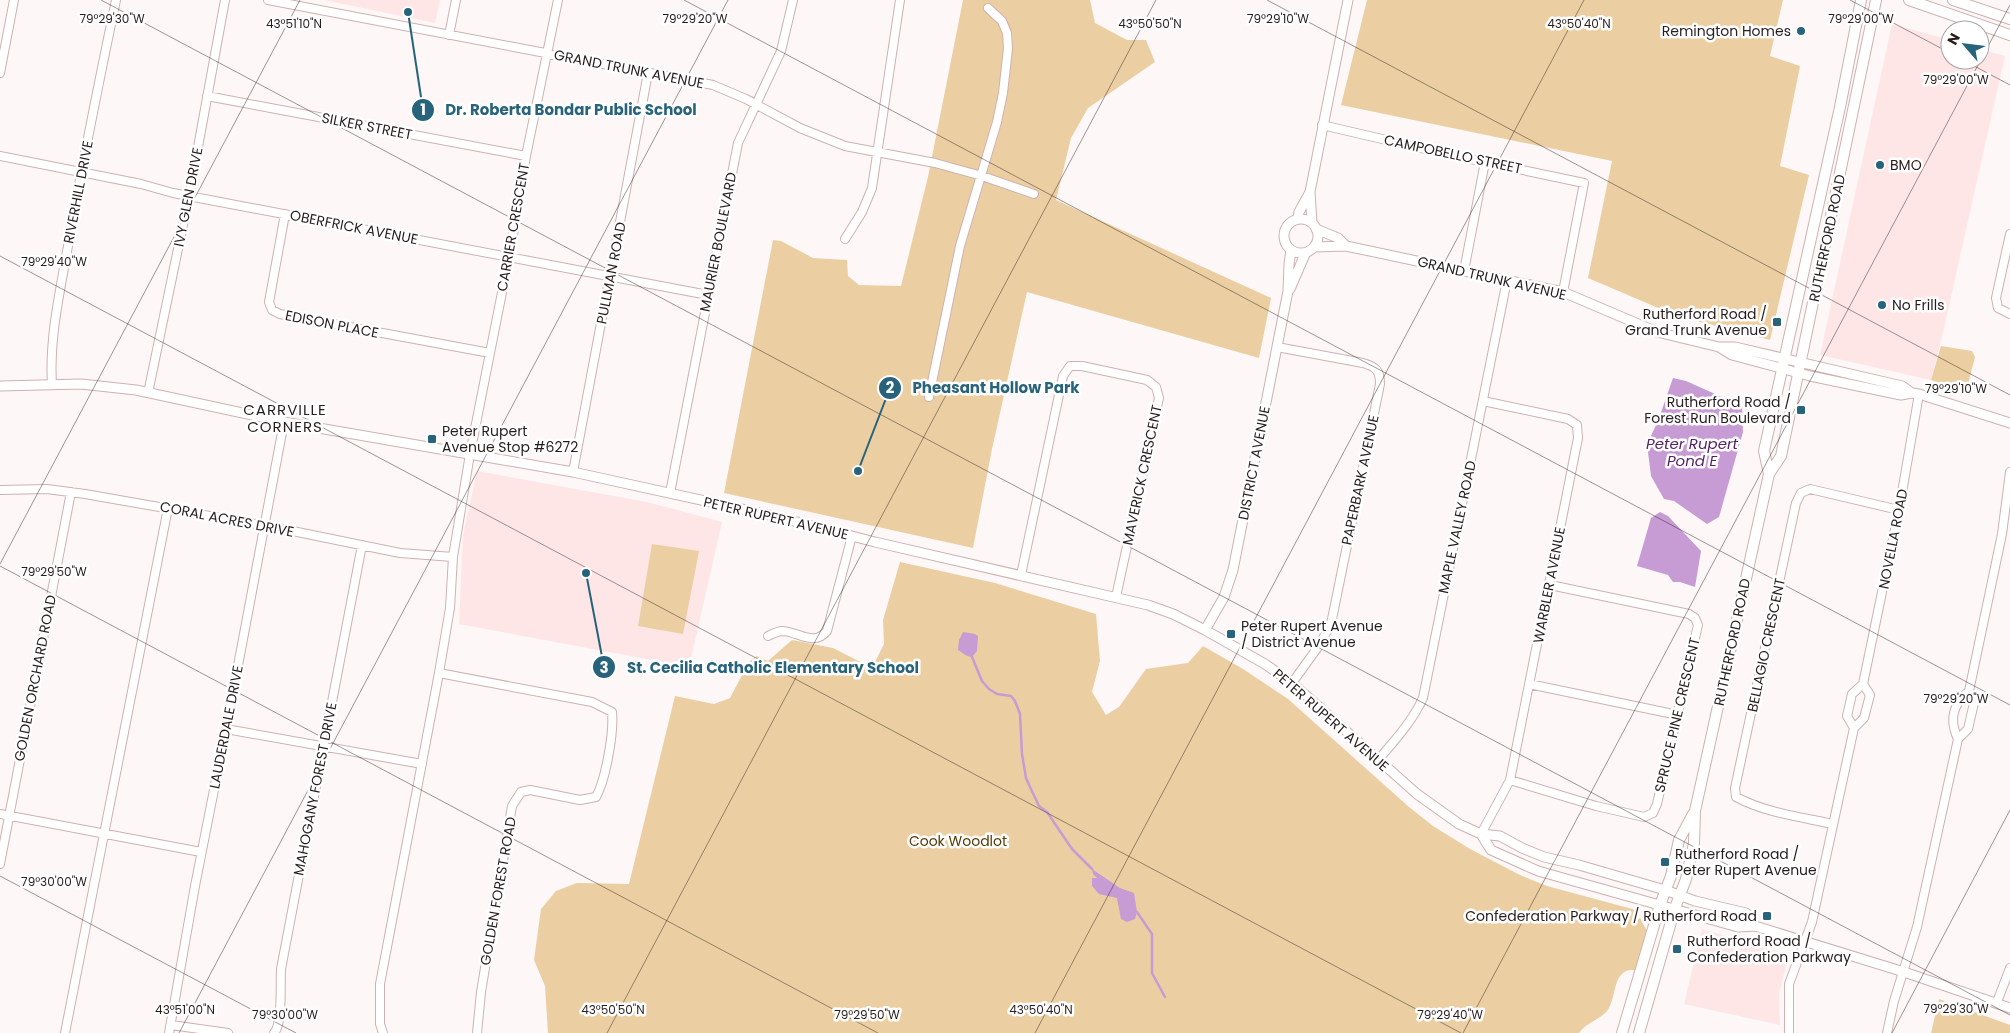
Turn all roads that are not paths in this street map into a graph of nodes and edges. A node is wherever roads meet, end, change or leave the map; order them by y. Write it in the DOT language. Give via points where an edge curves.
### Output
graph roads {
  1 [pos="14,0"];
  2 [pos="116,0"];
  3 [pos="225,0"];
  4 [pos="268,0"];
  5 [pos="456,0"];
  6 [pos="558,0"];
  7 [pos="793,0"];
  8 [pos="900,0"];
  9 [pos="1348,0"];
  10 [pos="1861,0"];
  11 [pos="1876,0"];
  12 [pos="1909,0"];
  13 [pos="1953,0"];
  14 [pos="988,8"];
  15 [pos="2010,19"];
  16 [pos="449,35"];
  17 [pos="2010,35"];
  18 [pos="547,53"];
  19 [pos="0,73"];
  20 [pos="648,73"];
  21 [pos="207,96"];
  22 [pos="756,106"];
  23 [pos="1322,125"];
  24 [pos="878,152"];
  25 [pos="0,156"];
  26 [pos="526,156"];
  27 [pos="1485,162"];
  28 [pos="81,173"];
  29 [pos="982,176"];
  30 [pos="1310,192"];
  31 [pos="1034,194"];
  32 [pos="189,196"];
  33 [pos="285,214"];
  34 [pos="1298,219"];
  35 [pos="1314,226"];
  36 [pos="2010,234"];
  37 [pos="845,238"];
  38 [pos="1346,246"];
  39 [pos="1291,250"];
  40 [pos="1310,250"];
  41 [pos="509,257"];
  42 [pos="1464,271"];
  43 [pos="611,277"];
  44 [pos="1507,280"];
  45 [pos="1288,291"];
  46 [pos="1563,292"];
  47 [pos="708,295"];
  48 [pos="2010,314"];
  49 [pos="1277,346"];
  50 [pos="1719,347"];
  51 [pos="490,353"];
  52 [pos="1784,357"];
  53 [pos="1801,361"];
  54 [pos="1782,369"];
  55 [pos="1798,373"];
  56 [pos="52,385"];
  57 [pos="0,386"];
  58 [pos="148,393"];
  59 [pos="1915,393"];
  60 [pos="929,397"];
  61 [pos="1483,401"];
  62 [pos="284,422"];
  63 [pos="2010,423"];
  64 [pos="470,454"];
  65 [pos="573,472"];
  66 [pos="2010,472"];
  67 [pos="1769,474"];
  68 [pos="0,490"];
  69 [pos="71,492"];
  70 [pos="670,493"];
  71 [pos="168,508"];
  72 [pos="1899,510"];
  73 [pos="264,526"];
  74 [pos="852,536"];
  75 [pos="362,545"];
  76 [pos="454,557"];
  77 [pos="1021,575"];
  78 [pos="1550,584"];
  79 [pos="1116,597"];
  80 [pos="1205,630"];
  81 [pos="768,636"];
  82 [pos="439,673"];
  83 [pos="1292,683"];
  84 [pos="1530,684"];
  85 [pos="1863,684"];
  86 [pos="1969,691"];
  87 [pos="1678,715"];
  88 [pos="1854,728"];
  89 [pos="226,729"];
  90 [pos="1958,739"];
  91 [pos="323,747"];
  92 [pos="1378,760"];
  93 [pos="422,764"];
  94 [pos="1510,780"];
  95 [pos="1695,811"];
  96 [pos="0,814"];
  97 [pos="9,816"];
  98 [pos="1833,824"];
  99 [pos="105,834"];
  100 [pos="1481,834"];
  101 [pos="201,852"];
  102 [pos="0,864"];
  103 [pos="1665,890"];
  104 [pos="1679,896"];
  105 [pos="1660,905"];
  106 [pos="1675,908"];
  107 [pos="1755,926"];
  108 [pos="1805,942"];
  109 [pos="2010,968"];
  110 [pos="1904,972"];
  111 [pos="1997,1002"];
  112 [pos="2010,1008"];
  113 [pos="170,1029"];
  114 [pos="65,1033"];
  115 [pos="228,1033"];
  116 [pos="274,1033"];
  117 [pos="382,1033"];
  118 [pos="478,1033"];
  119 [pos="1622,1033"];
  120 [pos="1639,1033"];
  121 [pos="1789,1033"];
  122 [pos="1887,1033"];
  1 -- 19 [label="street"];
  2 -- 28 [label="street, RIVERHILL DRIVE"];
  3 -- 21 [label="street, IVY GLEN DRIVE"];
  4 -- 16 [label="street, GRAND TRUNK AVENUE"];
  5 -- 16 [label="street"];
  6 -- 18 [label="street, CARRIER CRESCENT"];
  7 -- 22 [label="street, MAURIER BOULEVARD" via="781,51"];
  8 -- 24 [label="street"];
  9 -- 23 [label="street"];
  10 -- 52 [label="main road, RUTHERFORD ROAD"];
  11 -- 53 [label="main road, RUTHERFORD ROAD"];
  12 -- 17 [label="main road"];
  13 -- 15 [label="main road"];
  14 -- 29 [label="street" via="1002,21 1008,48 1000,107"];
  16 -- 18 [label="street, GRAND TRUNK AVENUE"];
  18 -- 20 [label="street, GRAND TRUNK AVENUE"];
  18 -- 26 [label="street, CARRIER CRESCENT"];
  20 -- 22 [label="street, GRAND TRUNK AVENUE" via="713,85"];
  20 -- 43 [label="street, PULLMAN ROAD"];
  21 -- 26 [label="street, SILKER STREET"];
  21 -- 32 [label="street, IVY GLEN DRIVE"];
  22 -- 24 [label="street, GRAND TRUNK AVENUE" via="825,139"];
  22 -- 47 [label="street, MAURIER BOULEVARD" via="738,143"];
  23 -- 27 [label="street, CAMPOBELLO STREET"];
  23 -- 30 [label="street"];
  24 -- 29 [label="street, GRAND TRUNK AVENUE"];
  24 -- 37 [label="street" via="872,188 862,212"];
  25 -- 28 [label="street, OBERFRICK AVENUE"];
  26 -- 41 [label="street, CARRIER CRESCENT"];
  27 -- 42 [label="street"];
  27 -- 46 [label="street, CAMPOBELLO STREET" via="1584,183"];
  28 -- 32 [label="street, OBERFRICK AVENUE"];
  28 -- 56 [label="street, RIVERHILL DRIVE" via="55,321"];
  29 -- 31 [label="street, GRAND TRUNK AVENUE"];
  29 -- 60 [label="street" via="960,246"];
  30 -- 34 [label="street"];
  30 -- 35 [label="street"];
  32 -- 33 [label="street, OBERFRICK AVENUE"];
  32 -- 58 [label="street, IVY GLEN DRIVE"];
  33 -- 41 [label="street, OBERFRICK AVENUE"];
  33 -- 51 [label="street, EDISON PLACE" via="269,302 272,310"];
  34 -- 35 [label="street" via="1307,220"];
  34 -- 39 [label="street" via="1288,224 1284,234 1285,243"];
  35 -- 38 [label="street, GRAND TRUNK AVENUE" via="1338,238"];
  35 -- 40 [label="street" via="1317,238"];
  36 -- 48 [label="street" via="1996,298 1998,308"];
  38 -- 40 [label="street, GRAND TRUNK AVENUE"];
  38 -- 42 [label="street, GRAND TRUNK AVENUE"];
  39 -- 40 [label="street" via="1301,253"];
  39 -- 45 [label="street, DISTRICT AVENUE"];
  40 -- 45 [label="street, DISTRICT AVENUE"];
  41 -- 43 [label="street, OBERFRICK AVENUE"];
  41 -- 51 [label="street, CARRIER CRESCENT"];
  42 -- 44 [label="street, GRAND TRUNK AVENUE"];
  43 -- 47 [label="street, OBERFRICK AVENUE"];
  43 -- 65 [label="street, PULLMAN ROAD"];
  44 -- 46 [label="street, GRAND TRUNK AVENUE"];
  44 -- 61 [label="street, MAPLE VALLEY ROAD"];
  45 -- 49 [label="street, DISTRICT AVENUE"];
  46 -- 50 [label="street, GRAND TRUNK AVENUE" via="1657,332"];
  47 -- 70 [label="street, MAURIER BOULEVARD"];
  49 -- 80 [label="street, DISTRICT AVENUE" via="1233,570 1224,597"];
  49 -- 83 [label="street, PAPERBARK AVENUE" via="1363,363 1374,366 1380,374 1330,624"];
  50 -- 52 [label="street, GRAND TRUNK AVENUE"];
  50 -- 54 [label="street, GRAND TRUNK AVENUE" via="1732,355"];
  51 -- 64 [label="street, CARRIER CRESCENT"];
  52 -- 53 [label="street, GRAND TRUNK AVENUE"];
  52 -- 54 [label="main road, RUTHERFORD ROAD"];
  53 -- 55 [label="main road, RUTHERFORD ROAD"];
  53 -- 59 [label="street, GRAND TRUNK AVENUE" via="1902,386"];
  54 -- 55 [label="street, GRAND TRUNK AVENUE"];
  54 -- 67 [label="main road, RUTHERFORD ROAD" via="1764,451"];
  55 -- 59 [label="street, GRAND TRUNK AVENUE" via="1901,395"];
  55 -- 67 [label="main road, RUTHERFORD ROAD" via="1781,456"];
  56 -- 57 [label="street, PETER RUPERT AVENUE"];
  56 -- 58 [label="street, PETER RUPERT AVENUE" via="108,386"];
  58 -- 62 [label="street, PETER RUPERT AVENUE"];
  59 -- 63 [label="street"];
  59 -- 72 [label="street, NOVELLA ROAD"];
  61 -- 78 [label="street, WARBLER AVENUE" via="1568,419 1577,425 1578,438"];
  61 -- 92 [label="street, MAPLE VALLEY ROAD" via="1423,698 1401,735"];
  62 -- 64 [label="street, PETER RUPERT AVENUE"];
  62 -- 73 [label="street, LAUDERDALE DRIVE"];
  64 -- 65 [label="street, PETER RUPERT AVENUE"];
  64 -- 76 [label="street"];
  65 -- 70 [label="street, PETER RUPERT AVENUE"];
  66 -- 86 [label="street" via="2002,534"];
  67 -- 95 [label="main road, RUTHERFORD ROAD"];
  68 -- 69 [label="street, CORAL ACRES DRIVE"];
  69 -- 71 [label="street, CORAL ACRES DRIVE"];
  69 -- 97 [label="street, GOLDEN ORCHARD ROAD"];
  70 -- 74 [label="street, PETER RUPERT AVENUE"];
  71 -- 73 [label="street, CORAL ACRES DRIVE"];
  71 -- 99 [label="street"];
  72 -- 85 [label="street, NOVELLA ROAD"];
  72 -- 98 [label="street, BELLAGIO CRESCENT" via="1810,489 1801,493 1796,503 1735,788 1736,797 1745,802"];
  73 -- 75 [label="street, CORAL ACRES DRIVE"];
  73 -- 89 [label="street, LAUDERDALE DRIVE"];
  74 -- 77 [label="street, PETER RUPERT AVENUE"];
  74 -- 81 [label="street" via="827,631 822,637 813,639 782,631"];
  75 -- 76 [label="street, CORAL ACRES DRIVE" via="400,553"];
  75 -- 91 [label="street, MAHOGANY FOREST DRIVE"];
  76 -- 82 [label="street" via="450,608"];
  77 -- 79 [label="street, PETER RUPERT AVENUE"];
  77 -- 79 [label="street, MAVERICK CRESCENT" via="1066,371 1070,366 1082,366 1147,380 1156,387 1159,398"];
  78 -- 84 [label="street, WARBLER AVENUE"];
  78 -- 87 [label="street, SPRUCE PINE CRESCENT" via="1690,614 1695,618 1698,624"];
  79 -- 80 [label="street, PETER RUPERT AVENUE" via="1173,614"];
  80 -- 83 [label="street, PETER RUPERT AVENUE"];
  82 -- 93 [label="street"];
  82 -- 118 [label="street, GOLDEN FOREST ROAD" via="592,702 612,712 602,785 596,797 580,800 530,790 521,792 512,806 481,992"];
  83 -- 92 [label="street, PETER RUPERT AVENUE"];
  84 -- 87 [label="street"];
  84 -- 94 [label="street, WARBLER AVENUE"];
  85 -- 88 [label="street, NOVELLA ROAD" via="1870,695 1864,718"];
  85 -- 88 [label="street, NOVELLA ROAD" via="1852,694 1847,716"];
  86 -- 90 [label="street" via="1974,699 1972,712 1968,729"];
  86 -- 90 [label="street" via="1958,700 1954,715 1952,726"];
  87 -- 94 [label="street, SPRUCE PINE CRESCENT" via="1658,804 1650,816 1596,806"];
  88 -- 98 [label="street, NOVELLA ROAD"];
  89 -- 91 [label="street"];
  89 -- 101 [label="street, LAUDERDALE DRIVE"];
  90 -- 110 [label="street" via="1917,927"];
  91 -- 93 [label="street"];
  91 -- 116 [label="street, MAHOGANY FOREST DRIVE" via="281,969 278,1029"];
  92 -- 100 [label="street, PETER RUPERT AVENUE" via="1417,794 1460,824"];
  93 -- 117 [label="street" via="380,984"];
  94 -- 100 [label="street, WARBLER AVENUE"];
  95 -- 103 [label="main road, RUTHERFORD ROAD" via="1679,840"];
  95 -- 104 [label="main road, RUTHERFORD ROAD" via="1694,843"];
  96 -- 97 [label="street"];
  97 -- 99 [label="street"];
  97 -- 102 [label="street, GOLDEN ORCHARD ROAD"];
  98 -- 108 [label="street, NOVELLA ROAD"];
  99 -- 101 [label="street"];
  99 -- 114 [label="street"];
  100 -- 103 [label="street, PETER RUPERT AVENUE" via="1500,836 1544,857"];
  100 -- 105 [label="street, PETER RUPERT AVENUE" via="1491,850 1538,871"];
  101 -- 113 [label="street, LAUDERDALE DRIVE"];
  103 -- 104 [label="street, PETER RUPERT AVENUE"];
  103 -- 105 [label="main road, RUTHERFORD ROAD"];
  104 -- 106 [label="main road, RUTHERFORD ROAD"];
  104 -- 107 [label="street, PETER RUPERT AVENUE" via="1746,913"];
  105 -- 106 [label="street, PETER RUPERT AVENUE"];
  105 -- 119 [label="main road, RUTHERFORD ROAD"];
  106 -- 107 [label="street, PETER RUPERT AVENUE" via="1738,927"];
  106 -- 120 [label="main road, RUTHERFORD ROAD"];
  107 -- 108 [label="street"];
  108 -- 110 [label="street"];
  108 -- 121 [label="street, NOVELLA ROAD" via="1789,984"];
  109 -- 111 [label="street"];
  110 -- 111 [label="street"];
  110 -- 122 [label="street"];
  111 -- 112 [label="street"];
  113 -- 115 [label="street"];
}
